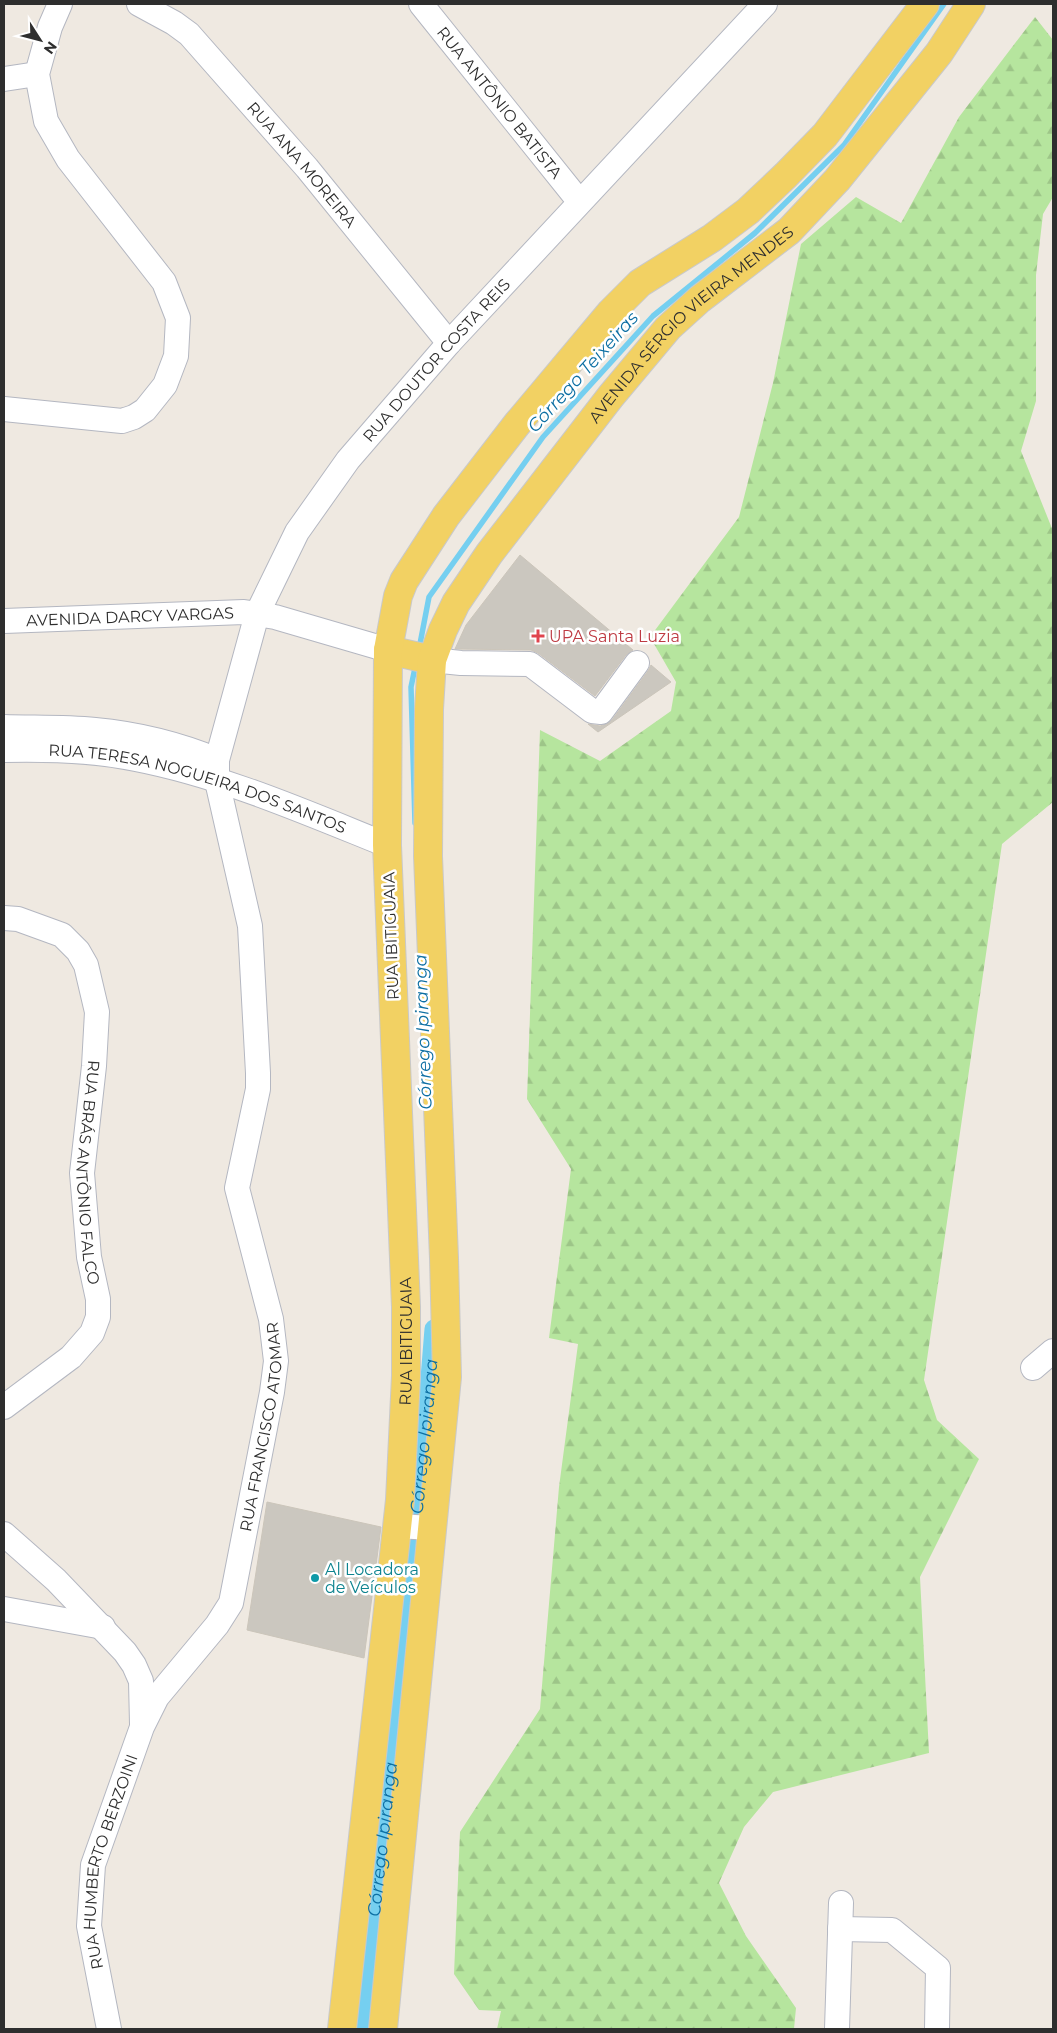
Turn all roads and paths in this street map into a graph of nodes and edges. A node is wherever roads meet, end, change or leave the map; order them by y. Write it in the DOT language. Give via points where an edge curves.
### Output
graph roads {
  1 [pos="60,4"];
  2 [pos="139,4"];
  3 [pos="420,4"];
  4 [pos="765,4"];
  5 [pos="925,4"];
  6 [pos="971,4"];
  7 [pos="37,74"];
  8 [pos="4,78"];
  9 [pos="579,201"];
  10 [pos="450,343"];
  11 [pos="4,409"];
  12 [pos="256,614"];
  13 [pos="4,621"];
  14 [pos="489,650"];
  15 [pos="420,657"];
  16 [pos="638,663"];
  17 [pos="4,727"];
  18 [pos="4,750"];
  19 [pos="217,770"];
  20 [pos="387,845"];
  21 [pos="4,918"];
  22 [pos="1053,1352"];
  23 [pos="1033,1368"];
  24 [pos="4,1408"];
  25 [pos="399,1526"];
  26 [pos="428,1528"];
  27 [pos="4,1534"];
  28 [pos="4,1609"];
  29 [pos="102,1627"];
  30 [pos="157,1697"];
  31 [pos="142,1727"];
  32 [pos="841,1903"];
  33 [pos="840,1929"];
  34 [pos="109,2029"];
  35 [pos="342,2029"];
  36 [pos="383,2029"];
  37 [pos="837,2029"];
  38 [pos="937,2029"];
  1 -- 7 [label="street" via="50,26"];
  2 -- 10 [label="street, RUA ANA MOREIRA" via="174,22 189,34 306,168"];
  3 -- 9 [label="street, RUA ANTÔNIO BATISTA"];
  4 -- 9 [label="street, RUA DOUTOR COSTA REIS"];
  5 -- 15 [label="main road" via="825,134 786,175 748,211 712,238 640,283 517,424 446,516 404,580 398,596"];
  6 -- 15 [label="main road, AVENIDA SÉRGIO VIEIRA MENDES" via="939,53 837,180 790,231 700,299 668,328 489,554 456,602 443,630"];
  7 -- 8 [label="street"];
  7 -- 11 [label="street" via="46,121 68,159 164,282 178,318 176,356 164,385 145,410 122,421"];
  9 -- 10 [label="street, RUA DOUTOR COSTA REIS"];
  10 -- 12 [label="street, RUA DOUTOR COSTA REIS" via="348,460 302,524"];
  12 -- 13 [label="street, AVENIDA DARCY VARGAS"];
  12 -- 15 [label="street, AVENIDA DARCY VARGAS"];
  12 -- 19 [label="street, RUA DOUTOR COSTA REIS"];
  14 -- 15 [label="street"];
  15 -- 16 [label="street, AVENIDA DARCY VARGAS" via="530,664 592,711 601,712"];
  15 -- 20 [label="main road, RUA IBITIGUAIA"];
  15 -- 26 [label="main road" via="429,710 428,856 447,1377"];
  17 -- 19 [label="street, RUA TERESA NOGUEIRA DOS SANTOS" via="95,730 156,740 190,749"];
  18 -- 19 [label="street, RUA TERESA NOGUEIRA DOS SANTOS" via="60,749"];
  19 -- 20 [label="street, RUA TERESA NOGUEIRA DOS SANTOS" via="282,803"];
  19 -- 30 [label="street, RUA FRANCISCO ATOMAR" via="250,926 258,1073 258,1089 238,1188 271,1319 276,1362 231,1603 218,1625"];
  20 -- 25 [label="main road, RUA IBITIGUAIA" via="406,1307"];
  21 -- 24 [label="street, RUA BRÁS ANTÔNIO FALCO" via="18,919 62,935 86,965 97,1012 82,1173 89,1256 98,1299 98,1317 92,1333 71,1357"];
  22 -- 23 [label="street"];
  25 -- 26 [label="street"];
  25 -- 35 [label="main road, RUA IBITIGUAIA"];
  26 -- 36 [label="main road"];
  27 -- 29 [label="street"];
  28 -- 29 [label="street"];
  29 -- 31 [label="street" via="125,1652 141,1681"];
  30 -- 31 [label="street, RUA HUMBERTO BERZOINI"];
  31 -- 34 [label="street, RUA HUMBERTO BERZOINI" via="93,1865 89,1926"];
  32 -- 33 [label="street"];
  33 -- 37 [label="street"];
  33 -- 38 [label="street" via="892,1930 938,1968"];
}
